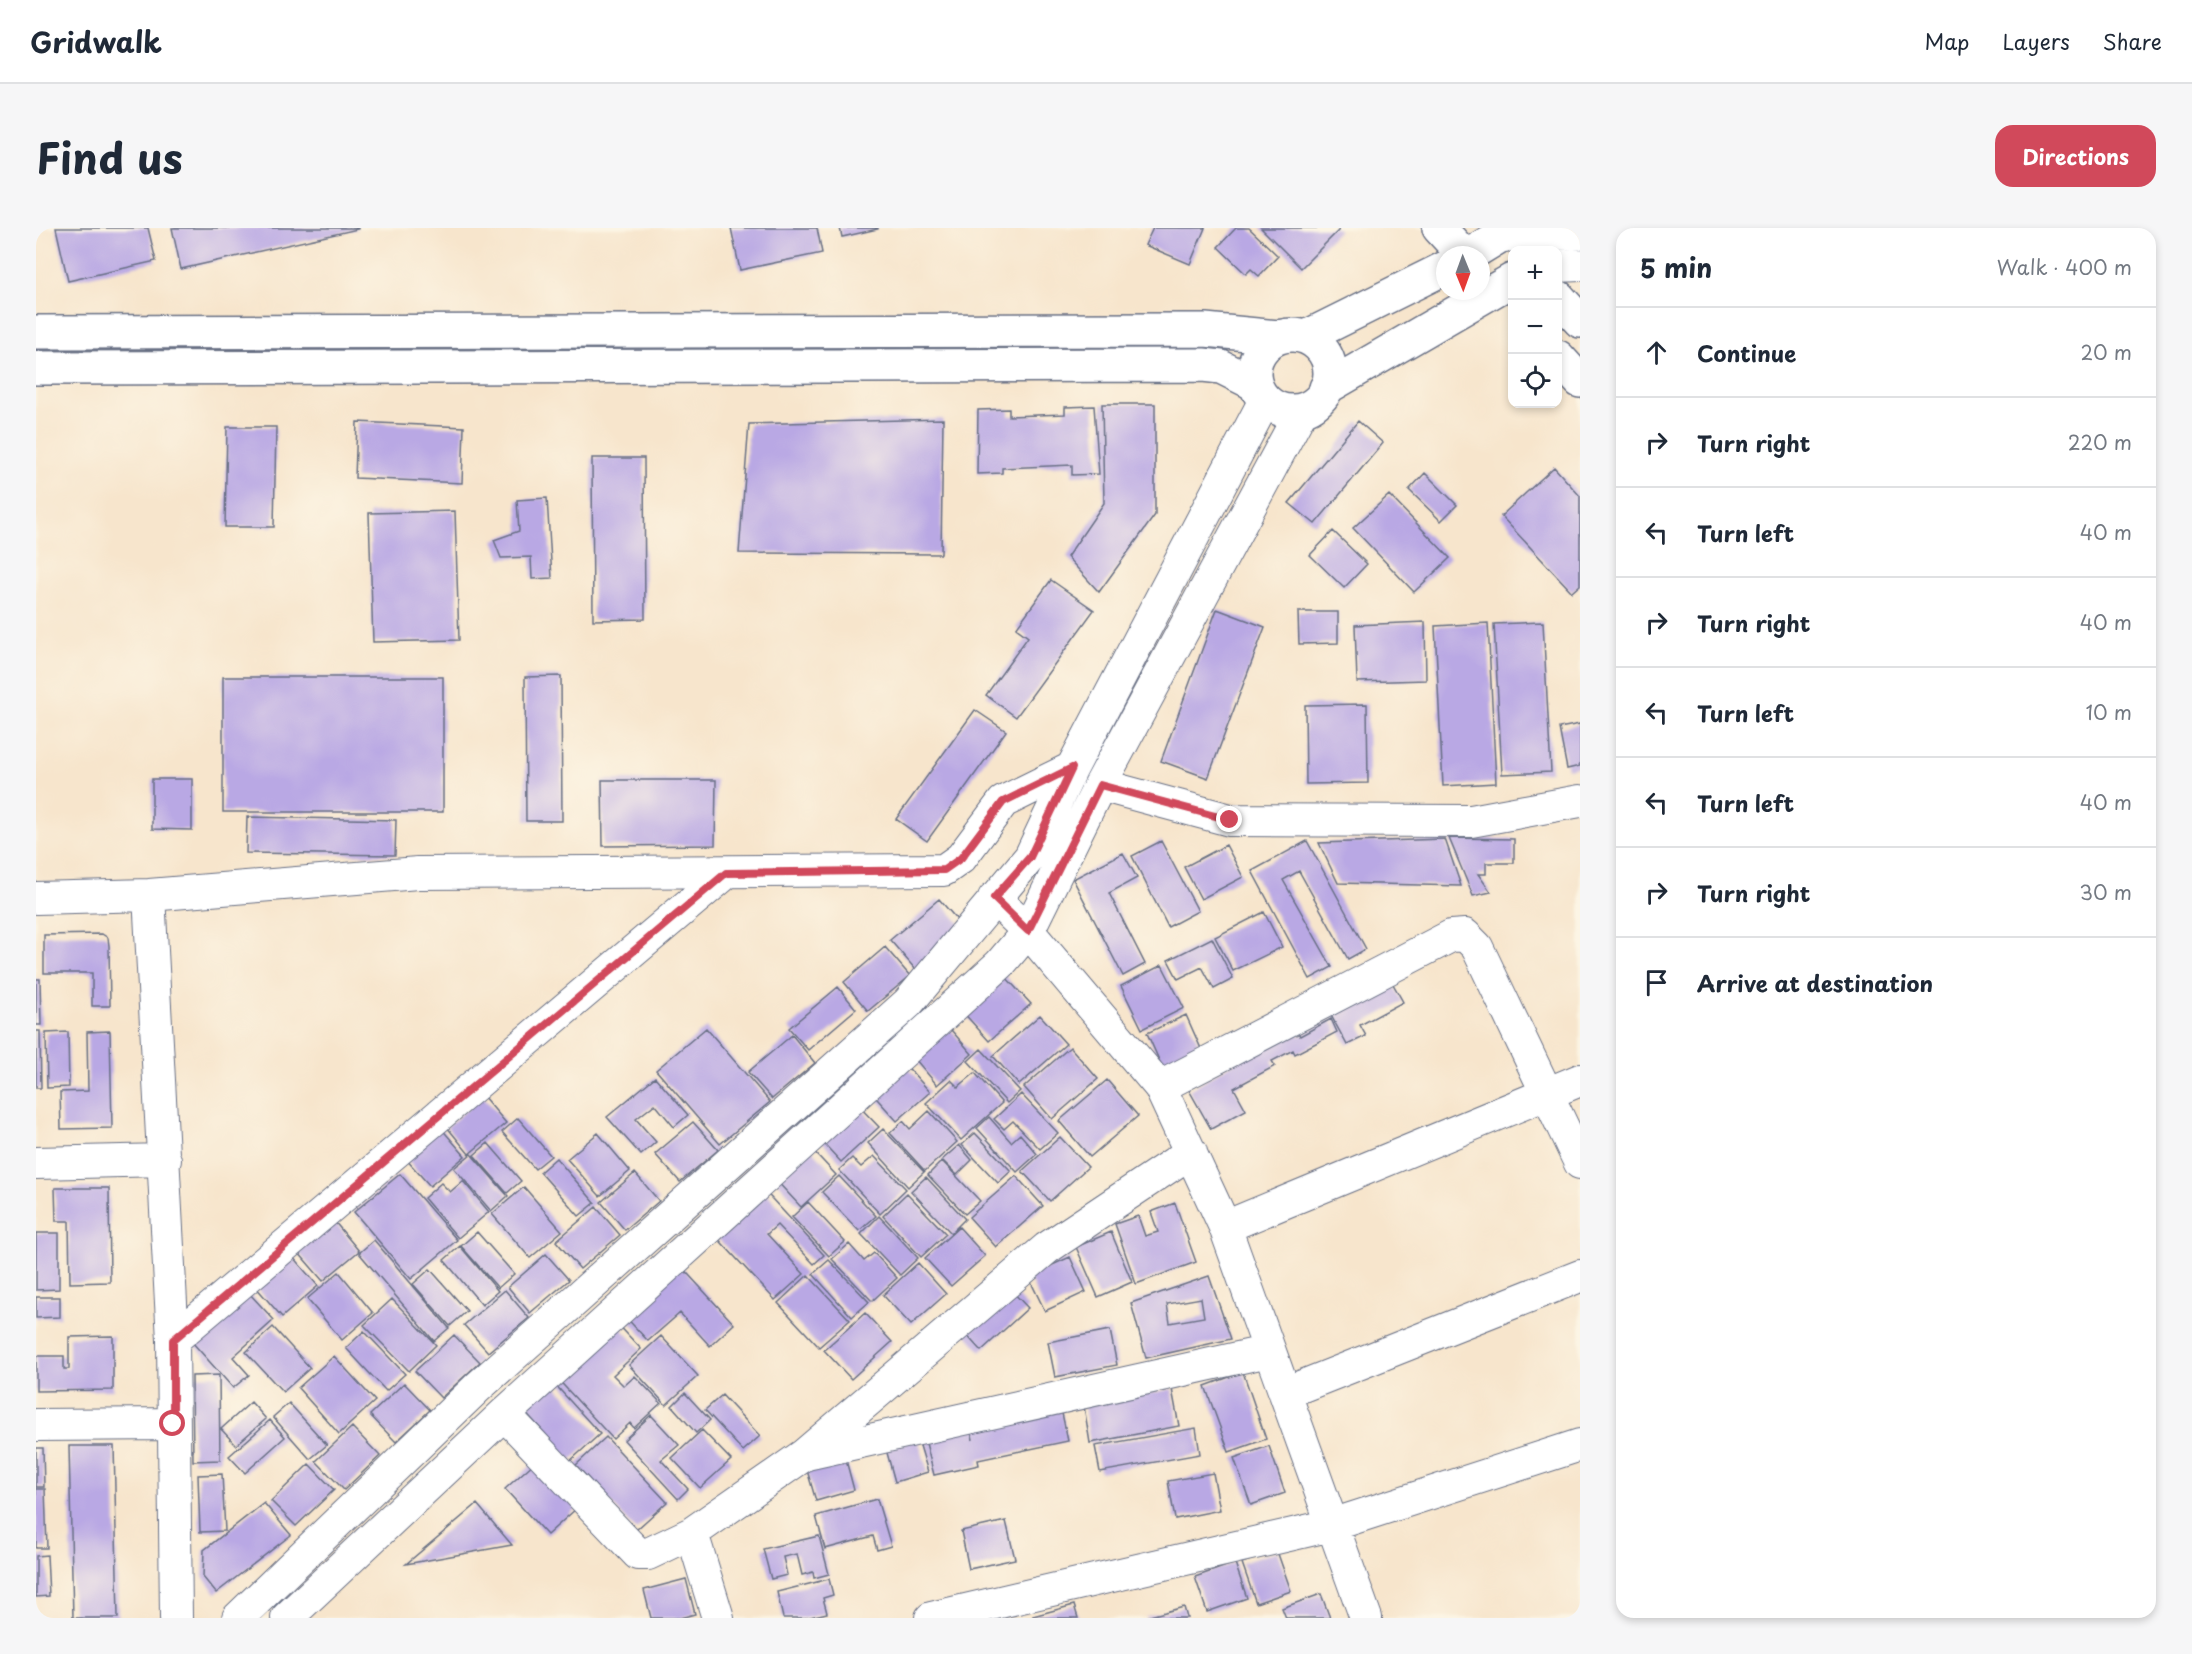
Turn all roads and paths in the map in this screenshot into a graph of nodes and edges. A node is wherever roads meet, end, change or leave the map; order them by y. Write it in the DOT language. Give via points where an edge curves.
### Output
graph roads {
  1 [pos="1439,228"];
  2 [pos="1580,233"];
  3 [pos="1502,238"];
  4 [pos="1456,246"];
  5 [pos="1486,246"];
  6 [pos="1580,264"];
  7 [pos="1562,266"];
  8 [pos="1436,272"];
  9 [pos="1501,288"];
  10 [pos="1560,300"];
  11 [pos="1580,321"];
  12 [pos="36,332"];
  13 [pos="1293,337"];
  14 [pos="1562,362"];
  15 [pos="36,368"];
  16 [pos="1580,381"];
  17 [pos="1326,388"];
  18 [pos="1260,392"];
  19 [pos="1302,410"];
  20 [pos="1072,768"];
  21 [pos="1100,785"];
  22 [pos="1580,801"];
  23 [pos="726,873"];
  24 [pos="149,895"];
  25 [pos="36,898"];
  26 [pos="994,898"];
  27 [pos="1028,931"];
  28 [pos="1580,1080"];
  29 [pos="1160,1087"];
  30 [pos="1546,1095"];
  31 [pos="1191,1152"];
  32 [pos="165,1160"];
  33 [pos="36,1163"];
  34 [pos="1580,1163"];
  35 [pos="1225,1227"];
  36 [pos="1580,1276"];
  37 [pos="173,1340"];
  38 [pos="1269,1351"];
  39 [pos="1285,1393"];
  40 [pos="504,1414"];
  41 [pos="173,1424"];
  42 [pos="36,1425"];
  43 [pos="1580,1445"];
  44 [pos="804,1455"];
  45 [pos="1332,1525"];
  46 [pos="692,1533"];
  47 [pos="176,1618"];
  48 [pos="238,1618"];
  49 [pos="286,1618"];
  50 [pos="718,1618"];
  51 [pos="931,1618"];
  52 [pos="1366,1618"];
  1 -- 4 [label="main road"];
  2 -- 3 [label="street"];
  3 -- 5 [label="main road"];
  6 -- 7 [label="street"];
  8 -- 13 [label="main road"];
  9 -- 17 [label="main road"];
  10 -- 11 [label="main road"];
  12 -- 13 [label="main road" via="1205,330"];
  13 -- 17 [label="main road" via="1317,344 1326,356 1330,368"];
  13 -- 18 [label="main road" via="1261,350 1255,362"];
  14 -- 16 [label="main road"];
  15 -- 18 [label="main road" via="1203,364 1221,368"];
  17 -- 19 [label="main road" via="1314,404"];
  18 -- 19 [label="main road" via="1276,408"];
  18 -- 20 [label="street"];
  19 -- 21 [label="street"];
  20 -- 23 [label="street" via="1003,802 961,858 944,870"];
  20 -- 26 [label="street" via="1030,857"];
  21 -- 22 [label="street" via="1230,820 1471,821"];
  21 -- 27 [label="street"];
  23 -- 24 [label="street" via="418,873"];
  23 -- 37 [label="street"];
  24 -- 25 [label="street"];
  24 -- 32 [label="street"];
  26 -- 27 [label="street"];
  26 -- 48 [label="street" via="908,1003 478,1387"];
  27 -- 29 [label="street"];
  27 -- 40 [label="street" via="1000,964"];
  28 -- 30 [label="street"];
  29 -- 30 [label="street" via="1451,936 1465,935 1477,946"];
  29 -- 31 [label="street"];
  30 -- 34 [label="street"];
  30 -- 35 [label="street"];
  31 -- 35 [label="street"];
  31 -- 44 [label="street" via="1047,1248"];
  32 -- 33 [label="street"];
  32 -- 37 [label="street"];
  35 -- 38 [label="street"];
  36 -- 39 [label="street"];
  37 -- 41 [label="street"];
  38 -- 39 [label="street"];
  38 -- 44 [label="street"];
  39 -- 45 [label="street"];
  40 -- 46 [label="street" via="638,1554 648,1554"];
  40 -- 49 [label="street"];
  41 -- 42 [label="street"];
  41 -- 47 [label="street"];
  43 -- 45 [label="street"];
  44 -- 46 [label="street"];
  45 -- 51 [label="street"];
  45 -- 52 [label="street"];
  46 -- 50 [label="street"];
}
